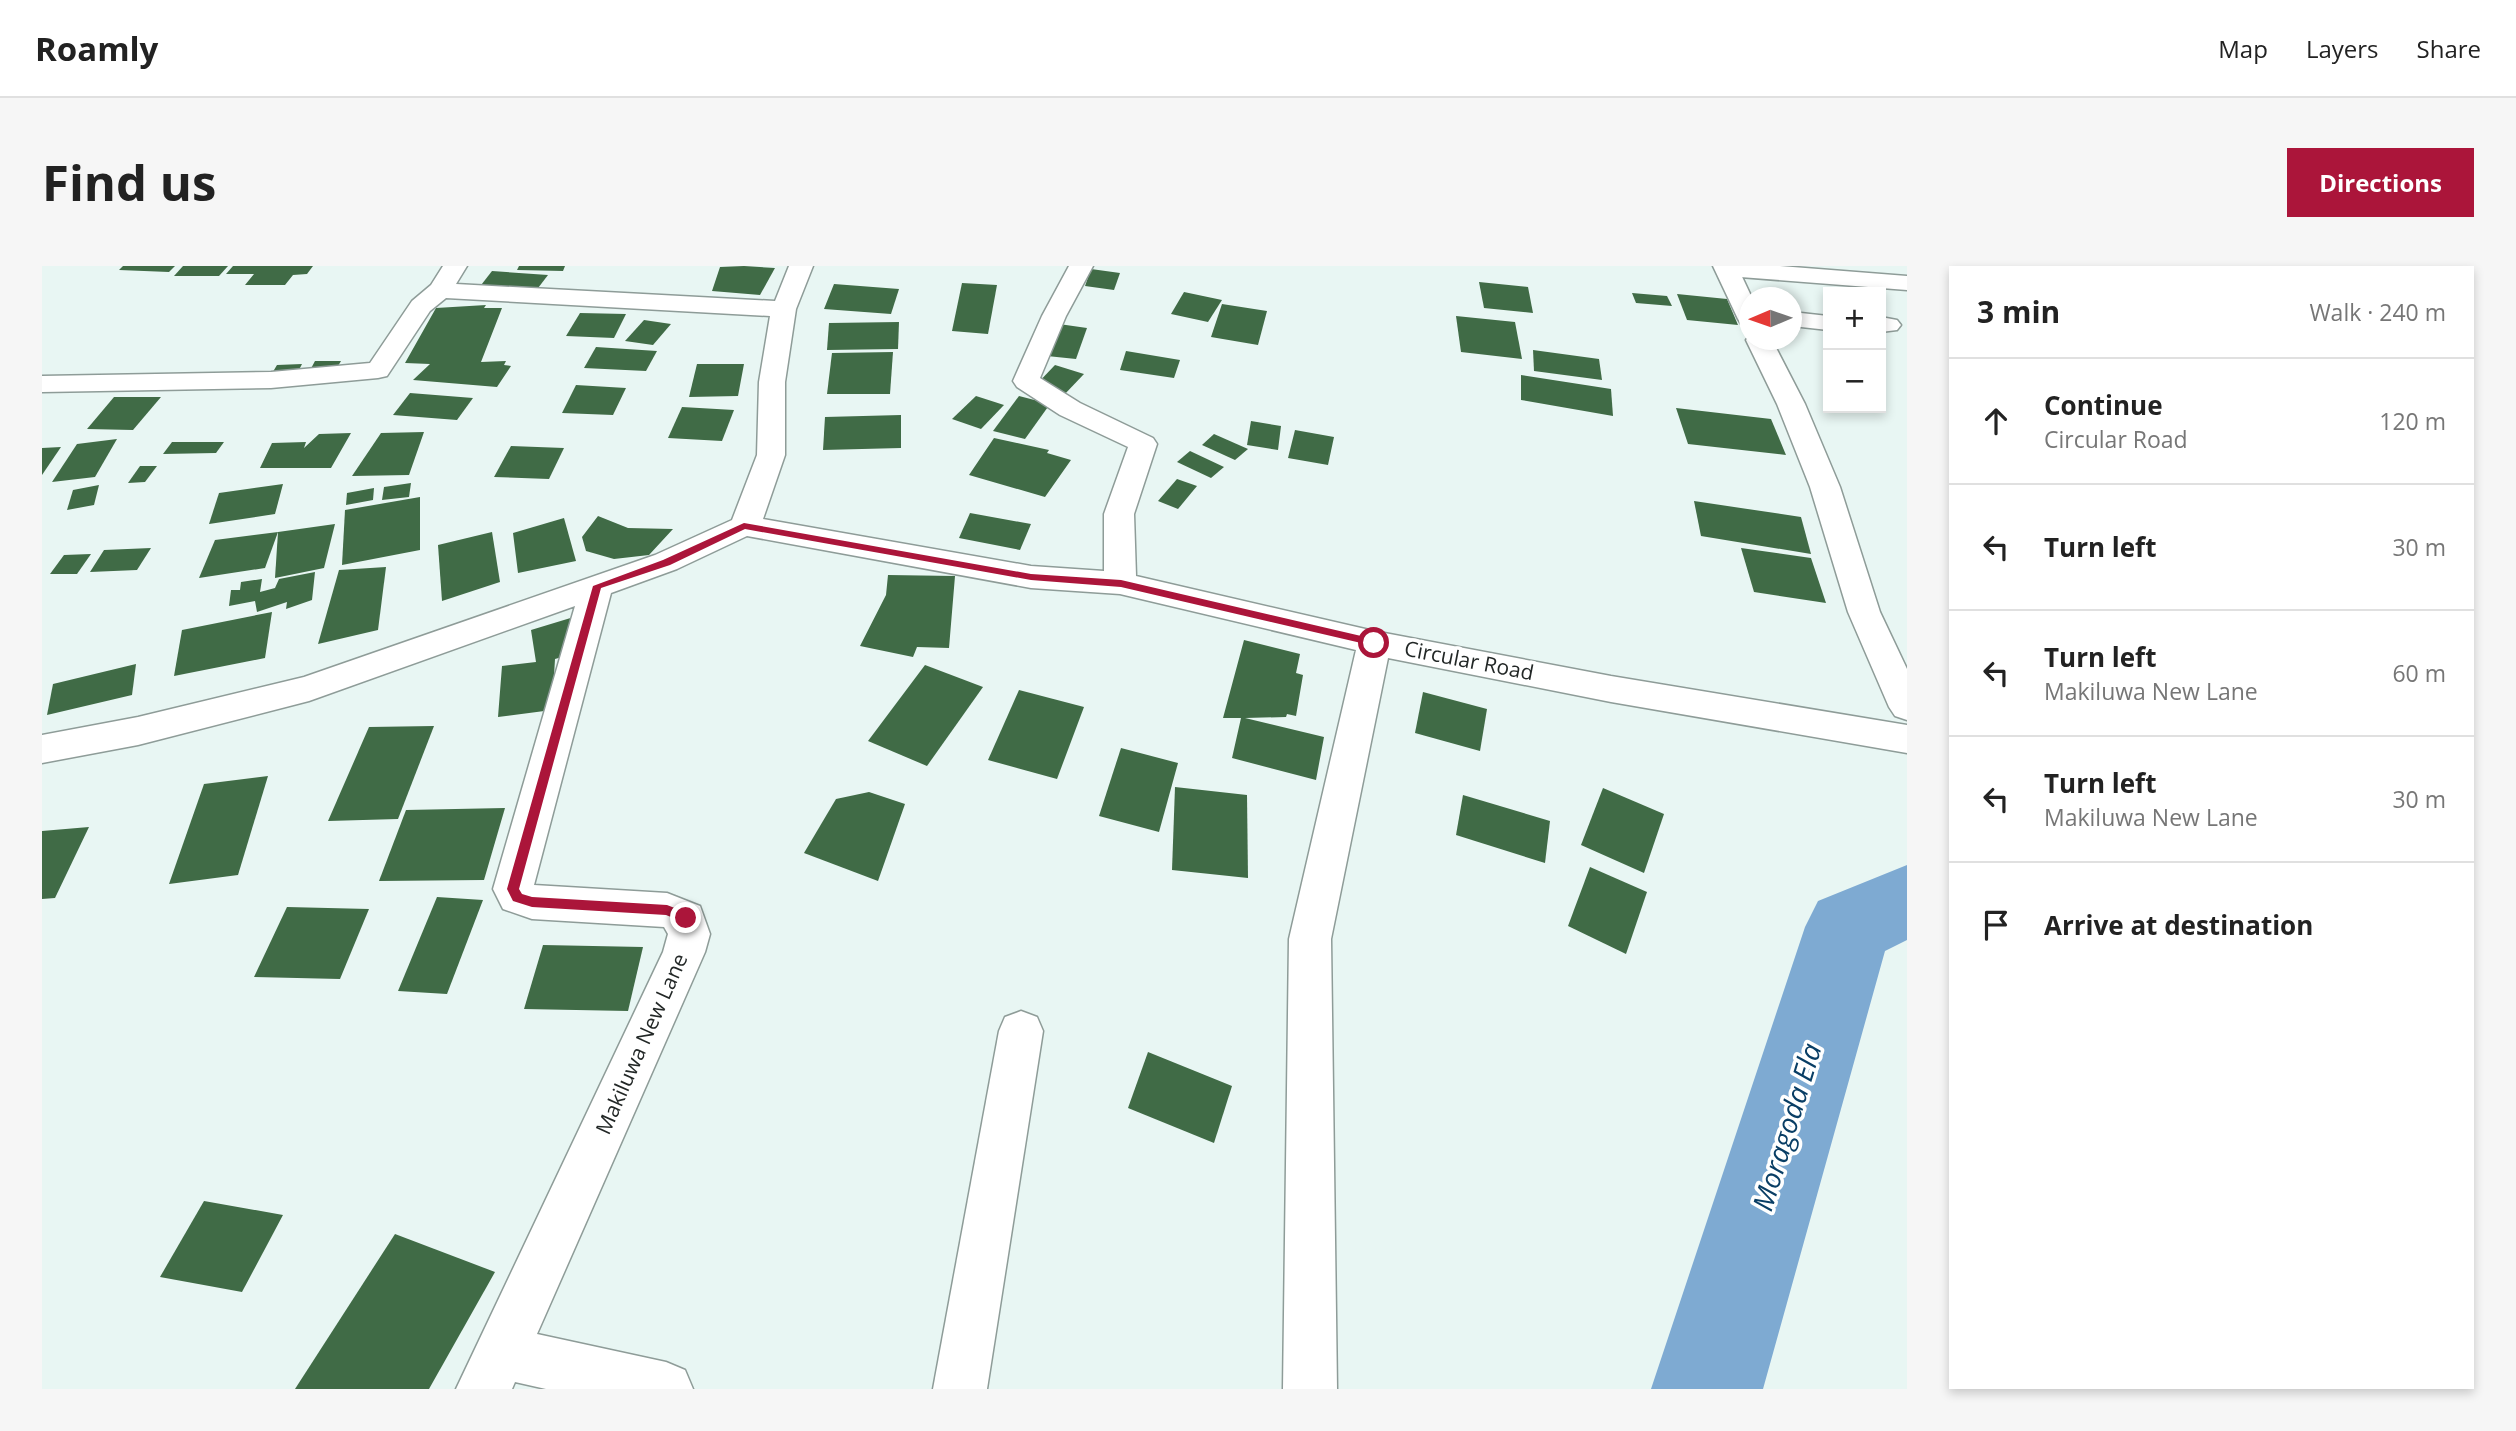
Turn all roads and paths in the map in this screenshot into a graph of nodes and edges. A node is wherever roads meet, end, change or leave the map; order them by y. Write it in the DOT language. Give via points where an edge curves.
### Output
graph roads {
  1 [pos="455,266"];
  2 [pos="801,266"];
  3 [pos="1081,266"];
  4 [pos="1726,267"];
  5 [pos="1907,283"];
  6 [pos="440,290"];
  7 [pos="1739,296"];
  8 [pos="784,309"];
  9 [pos="1802,320"];
  10 [pos="1823,322"];
  11 [pos="1765,350"];
  12 [pos="42,384"];
  13 [pos="744,526"];
  14 [pos="1121,583"];
  15 [pos="597,586"];
  16 [pos="1374,643"];
  17 [pos="1907,706"];
  18 [pos="1907,739"];
  19 [pos="42,749"];
  20 [pos="1021,1031"];
  21 [pos="493,1371"];
  22 [pos="666,1389"];
  23 [pos="960,1389"];
  24 [pos="1310,1389"];
  1 -- 6 [label="street"];
  2 -- 8 [label="street"];
  3 -- 14 [label="street" via="1026,381 1070,409 1143,444 1119,514"];
  4 -- 5 [label="street"];
  4 -- 7 [label="street"];
  6 -- 8 [label="street"];
  6 -- 12 [label="street" via="421,306 378,370 271,380"];
  8 -- 13 [label="street" via="772,382 771,455"];
  9 -- 10 [label="street"];
  11 -- 17 [label="street" via="1820,475 1864,612"];
  13 -- 14 [label="street, Circular Road" via="1031,577"];
  13 -- 15 [label="street" via="666,562"];
  14 -- 16 [label="street, Circular Road"];
  15 -- 19 [label="street" via="309,688 138,731"];
  15 -- 21 [label="street, Makiluwa New Lane" via="513,889 517,897 532,902 667,910 686,918 689,934"];
  16 -- 18 [label="street, Circular Road" via="1611,690"];
  16 -- 24 [label="street" via="1310,939"];
  20 -- 23 [label="street"];
  21 -- 22 [label="street"];
}
